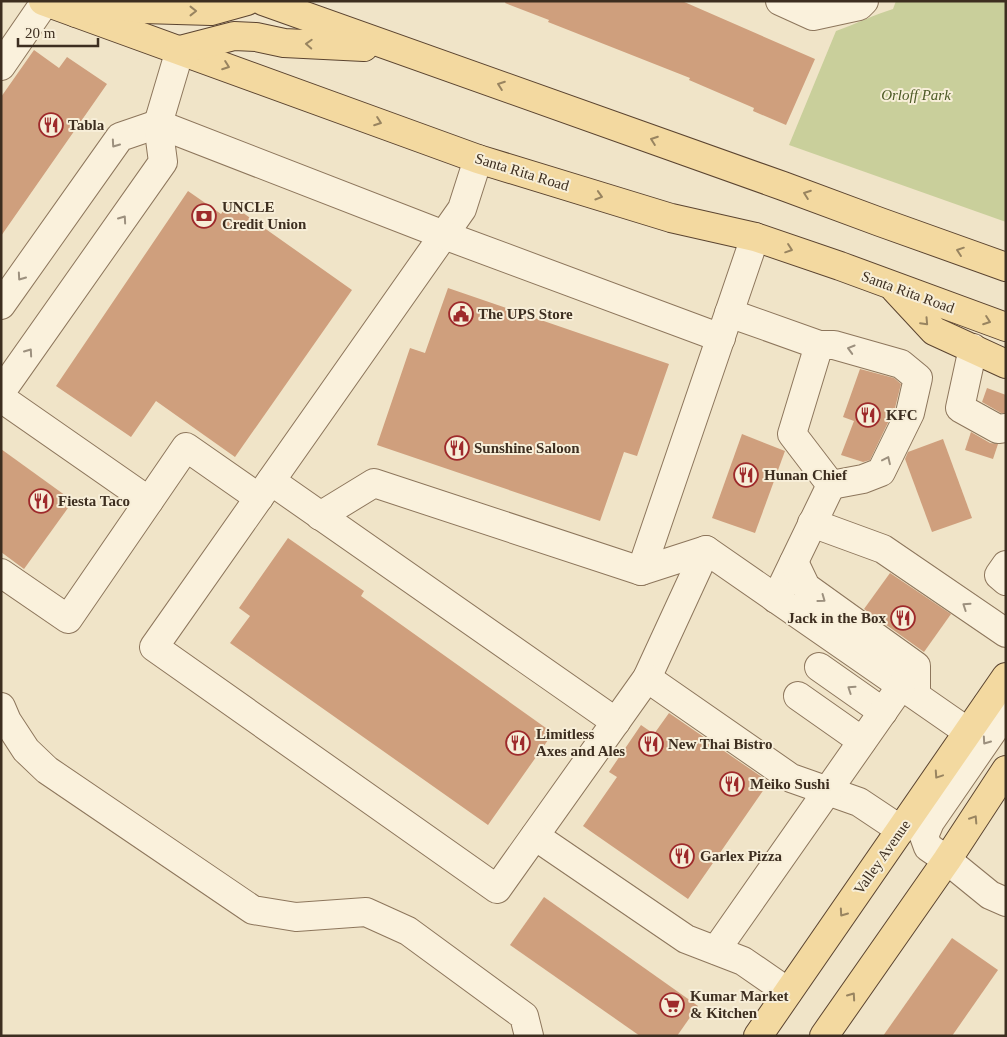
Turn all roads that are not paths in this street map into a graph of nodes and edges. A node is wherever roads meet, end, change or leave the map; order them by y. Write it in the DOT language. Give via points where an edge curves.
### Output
graph roads {
  1 [pos="247,1"];
  2 [pos="264,1"];
  3 [pos="780,1"];
  4 [pos="864,1"];
  5 [pos="44,2"];
  6 [pos="76,13"];
  7 [pos="393,48"];
  8 [pos="180,50"];
  9 [pos="1,66"];
  10 [pos="158,124"];
  11 [pos="478,159"];
  12 [pos="444,235"];
  13 [pos="755,237"];
  14 [pos="1006,267"];
  15 [pos="892,286"];
  16 [pos="1,306"];
  17 [pos="729,313"];
  18 [pos="1006,327"];
  19 [pos="721,338"];
  20 [pos="819,344"];
  21 [pos="973,348"];
  22 [pos="1006,364"];
  23 [pos="1,392"];
  24 [pos="1,398"];
  25 [pos="1006,428"];
  26 [pos="831,485"];
  27 [pos="265,490"];
  28 [pos="149,500"];
  29 [pos="320,516"];
  30 [pos="812,523"];
  31 [pos="706,550"];
  32 [pos="794,562"];
  33 [pos="1006,566"];
  34 [pos="641,571"];
  35 [pos="1,573"];
  36 [pos="1006,581"];
  37 [pos="776,599"];
  38 [pos="1006,633"];
  39 [pos="819,667"];
  40 [pos="1006,677"];
  41 [pos="647,678"];
  42 [pos="909,691"];
  43 [pos="798,696"];
  44 [pos="987,705"];
  45 [pos="1,707"];
  46 [pos="883,712"];
  47 [pos="616,722"];
  48 [pos="968,732"];
  49 [pos="862,741"];
  50 [pos="1006,770"];
  51 [pos="827,791"];
  52 [pos="901,830"];
  53 [pos="535,836"];
  54 [pos="947,860"];
  55 [pos="1006,902"];
  56 [pos="716,950"];
  57 [pos="788,992"];
  58 [pos="833,1033"];
  59 [pos="529,1036"];
  60 [pos="758,1036"];
  6 -- 1 [label="main road, one-way" via="114,5 143,9 211,10"];
  2 -- 7 [label="main road"];
  3 -- 4 [label="street" via="813,16 859,6"];
  5 -- 6 [label="main road, Santa Rita Road"];
  5 -- 9 [label="street"];
  6 -- 8 [label="main road, Santa Rita Road"];
  7 -- 8 [label="main road, one-way" via="284,43 234,36"];
  14 -- 7 [label="main road, one-way"];
  8 -- 10 [label="street"];
  8 -- 11 [label="main road, Santa Rita Road, one-way"];
  10 -- 12 [label="street"];
  10 -- 16 [label="street, one-way" via="120,137"];
  23 -- 10 [label="street, one-way" via="164,162"];
  11 -- 12 [label="street" via="462,209"];
  11 -- 13 [label="main road, Santa Rita Road, one-way" via="671,218"];
  12 -- 19 [label="street"];
  12 -- 27 [label="street"];
  13 -- 15 [label="main road, Santa Rita Road, one-way"];
  13 -- 17 [label="street"];
  15 -- 18 [label="main road, Santa Rita Road, one-way"];
  15 -- 21 [label="main road, one-way" via="934,331"];
  17 -- 19 [label="street"];
  17 -- 20 [label="street"];
  19 -- 34 [label="street"];
  20 -- 26 [label="street" via="792,434"];
  26 -- 20 [label="street, one-way" via="882,472 910,413 918,378 901,364 834,345"];
  21 -- 22 [label="main road"];
  21 -- 25 [label="street" via="960,408 998,429"];
  24 -- 28 [label="street"];
  26 -- 30 [label="street"];
  27 -- 28 [label="street" via="186,447"];
  27 -- 29 [label="street"];
  27 -- 53 [label="street" via="154,647 497,889"];
  28 -- 35 [label="street" via="68,618"];
  29 -- 34 [label="street" via="374,483"];
  29 -- 47 [label="street"];
  30 -- 32 [label="street"];
  38 -- 30 [label="street, one-way" via="884,549"];
  31 -- 34 [label="street"];
  31 -- 37 [label="street"];
  31 -- 41 [label="street"];
  32 -- 37 [label="street"];
  32 -- 42 [label="street, one-way" via="806,587 916,666"];
  33 -- 36 [label="street" via="999,576"];
  37 -- 42 [label="street"];
  46 -- 39 [label="street, one-way"];
  40 -- 44 [label="main road, Valley Avenue"];
  41 -- 47 [label="street"];
  41 -- 51 [label="street" via="791,778"];
  42 -- 46 [label="street"];
  42 -- 48 [label="street"];
  43 -- 49 [label="street"];
  44 -- 48 [label="main road, Valley Avenue"];
  44 -- 54 [label="street, one-way" via="1000,713 999,722 930,822 924,836 928,847"];
  45 -- 59 [label="street" via="26,750 47,770 253,910 296,917 366,912 408,931 524,1016"];
  46 -- 49 [label="street"];
  47 -- 53 [label="street"];
  48 -- 52 [label="main road, Valley Avenue, one-way"];
  49 -- 51 [label="street"];
  54 -- 50 [label="main road, one-way"];
  51 -- 52 [label="street" via="859,802"];
  51 -- 56 [label="street"];
  52 -- 57 [label="main road, Valley Avenue, one-way"];
  53 -- 56 [label="street" via="686,939"];
  54 -- 55 [label="street" via="990,895"];
  58 -- 54 [label="main road, one-way"];
  56 -- 57 [label="street" via="743,961"];
  57 -- 60 [label="main road, Valley Avenue"];
}
